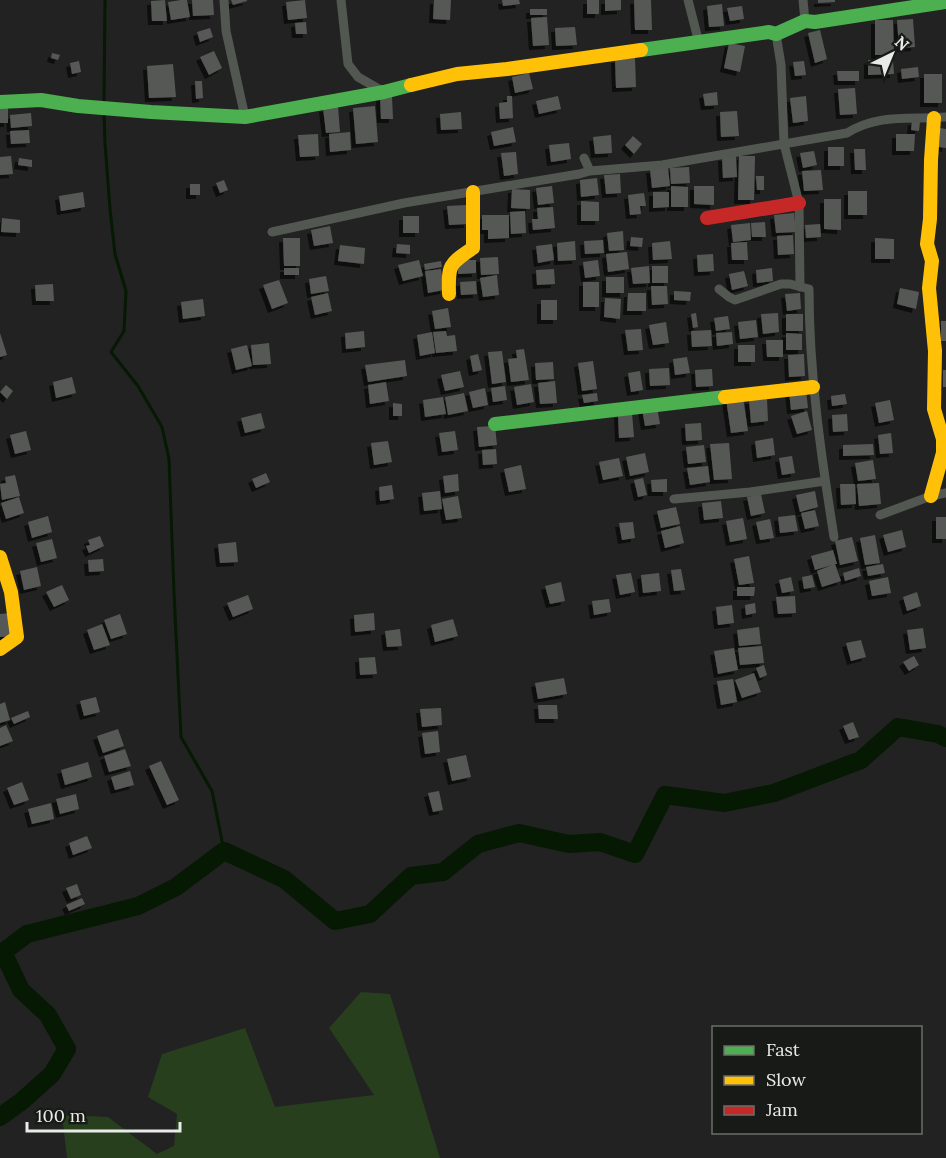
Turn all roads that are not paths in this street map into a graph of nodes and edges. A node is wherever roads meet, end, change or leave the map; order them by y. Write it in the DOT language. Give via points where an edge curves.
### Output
graph roads {
  1 [pos="224,0"];
  2 [pos="341,0"];
  3 [pos="688,0"];
  4 [pos="803,0"];
  5 [pos="940,1"];
  6 [pos="805,21"];
  7 [pos="776,34"];
  8 [pos="699,43"];
  9 [pos="384,92"];
  10 [pos="0,102"];
  11 [pos="245,117"];
  12 [pos="940,118"];
  13 [pos="784,144"];
  14 [pos="584,158"];
  15 [pos="590,171"];
  16 [pos="473,192"];
  17 [pos="799,203"];
  18 [pos="707,218"];
  19 [pos="272,232"];
  20 [pos="800,287"];
  21 [pos="719,289"];
  22 [pos="449,294"];
  23 [pos="941,351"];
  24 [pos="813,387"];
  25 [pos="495,424"];
  26 [pos="825,481"];
  27 [pos="946,493"];
  28 [pos="931,496"];
  29 [pos="674,499"];
  30 [pos="880,515"];
  31 [pos="834,537"];
  32 [pos="0,556"];
  33 [pos="0,649"];
  1 -- 11 [label="street" via="226,31"];
  2 -- 9 [label="street" via="348,64 358,77"];
  3 -- 8 [label="street"];
  4 -- 6 [label="street"];
  5 -- 6 [label="street"];
  6 -- 7 [label="street"];
  7 -- 8 [label="street"];
  7 -- 13 [label="street"];
  8 -- 9 [label="street" via="457,74"];
  9 -- 11 [label="street"];
  10 -- 11 [label="street" via="41,100"];
  12 -- 13 [label="street" via="892,118 858,126 847,133"];
  12 -- 23 [label="street" via="931,160 927,244 932,261 929,288"];
  13 -- 15 [label="street" via="662,165"];
  13 -- 17 [label="street"];
  14 -- 15 [label="street"];
  15 -- 16 [label="street"];
  16 -- 19 [label="street"];
  16 -- 22 [label="street" via="473,248 450,264"];
  17 -- 18 [label="street"];
  17 -- 20 [label="street"];
  20 -- 21 [label="street" via="781,284 735,300"];
  20 -- 24 [label="street" via="809,289"];
  23 -- 28 [label="street" via="934,409 943,453"];
  24 -- 25 [label="street"];
  24 -- 26 [label="street"];
  26 -- 29 [label="street"];
  26 -- 31 [label="street"];
  27 -- 28 [label="street"];
  28 -- 30 [label="street"];
  32 -- 33 [label="street" via="11,592 17,637"];
}
